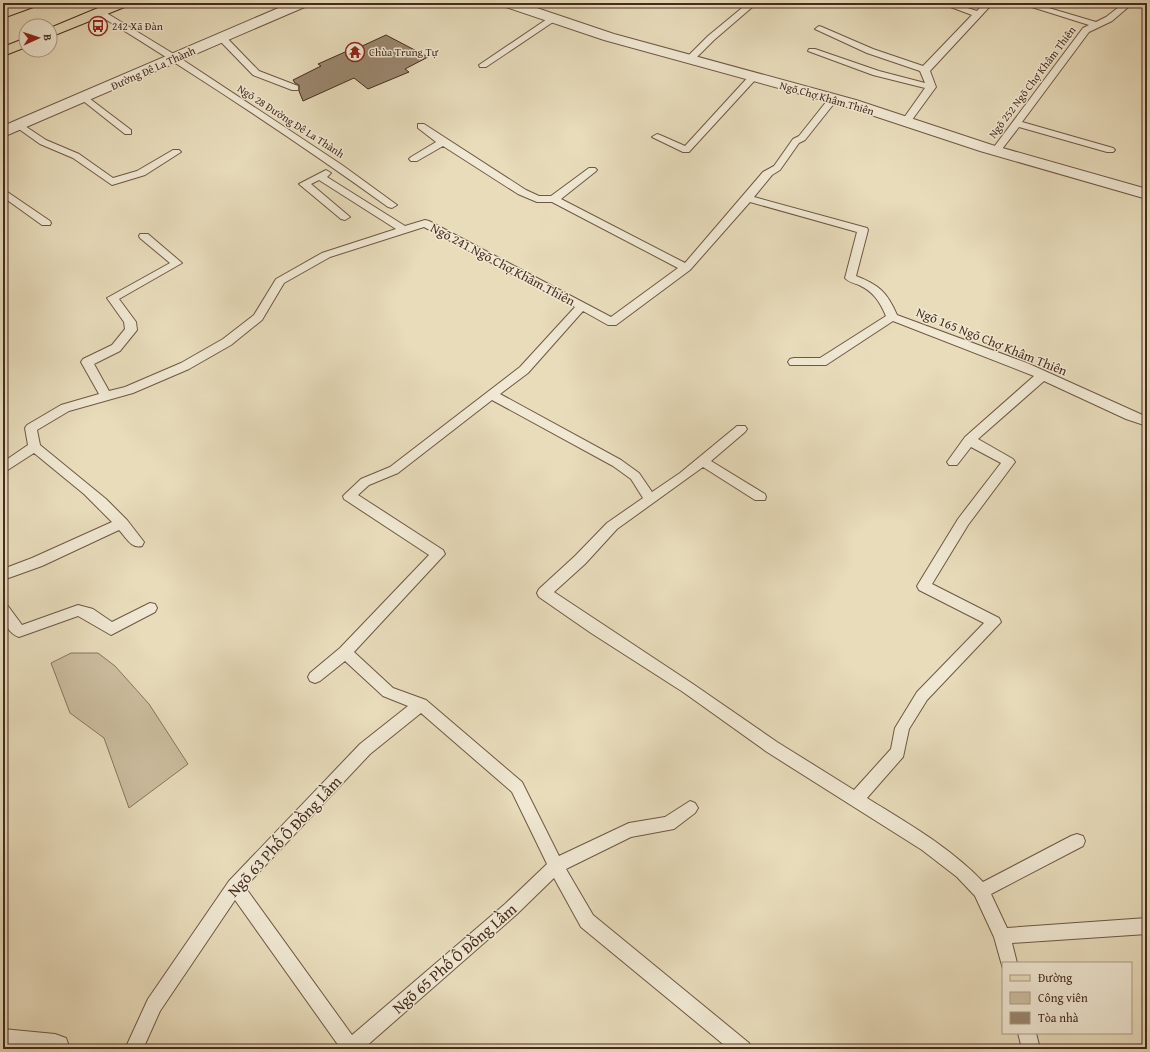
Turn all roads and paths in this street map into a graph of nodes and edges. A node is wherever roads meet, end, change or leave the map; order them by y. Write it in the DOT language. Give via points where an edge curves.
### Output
graph roads {
  1 [pos="31,3"];
  2 [pos="122,3"];
  3 [pos="302,3"];
  4 [pos="508,3"];
  5 [pos="753,3"];
  6 [pos="944,3"];
  7 [pos="989,3"];
  8 [pos="1023,3"];
  9 [pos="1129,3"];
  10 [pos="100,12"];
  11 [pos="3,14"];
  12 [pos="976,14"];
  13 [pos="553,18"];
  14 [pos="1097,25"];
  15 [pos="58,29"];
  16 [pos="819,29"];
  17 [pos="222,38"];
  18 [pos="18,45"];
  19 [pos="4,50"];
  20 [pos="812,51"];
  21 [pos="174,58"];
  22 [pos="689,60"];
  23 [pos="483,65"];
  24 [pos="925,70"];
  25 [pos="753,77"];
  26 [pos="931,87"];
  27 [pos="295,88"];
  28 [pos="85,98"];
  29 [pos="833,99"];
  30 [pos="906,122"];
  31 [pos="1016,123"];
  32 [pos="19,125"];
  33 [pos="421,126"];
  34 [pos="3,132"];
  35 [pos="128,132"];
  36 [pos="656,137"];
  37 [pos="443,142"];
  38 [pos="996,150"];
  39 [pos="1110,150"];
  40 [pos="176,152"];
  41 [pos="414,159"];
  42 [pos="338,167"];
  43 [pos="592,170"];
  44 [pos="319,176"];
  45 [pos="3,192"];
  46 [pos="1147,194"];
  47 [pos="748,198"];
  48 [pos="554,199"];
  49 [pos="392,205"];
  50 [pos="345,217"];
  51 [pos="46,223"];
  52 [pos="403,229"];
  53 [pos="144,236"];
  54 [pos="686,268"];
  55 [pos="582,306"];
  56 [pos="892,317"];
  57 [pos="794,362"];
  58 [pos="1043,375"];
  59 [pos="492,395"];
  60 [pos="106,396"];
  61 [pos="1147,422"];
  62 [pos="742,428"];
  63 [pos="969,440"];
  64 [pos="34,446"];
  65 [pos="702,461"];
  66 [pos="953,462"];
  67 [pos="3,468"];
  68 [pos="760,497"];
  69 [pos="650,499"];
  70 [pos="122,523"];
  71 [pos="137,542"];
  72 [pos="3,575"];
  73 [pos="150,608"];
  74 [pos="3,610"];
  75 [pos="344,652"];
  76 [pos="315,677"];
  77 [pos="421,704"];
  78 [pos="856,799"];
  79 [pos="690,808"];
  80 [pos="1077,841"];
  81 [pos="556,866"];
  82 [pos="235,886"];
  83 [pos="981,891"];
  84 [pos="1147,926"];
  85 [pos="1002,936"];
  86 [pos="1009,962"];
  87 [pos="1027,1034"];
  88 [pos="3,1044"];
  89 [pos="351,1048"];
  90 [pos="55,1049"];
  91 [pos="134,1049"];
  92 [pos="742,1049"];
  93 [pos="1031,1049"];
  1 -- 11 [label="main road"];
  2 -- 10 [label="main road"];
  3 -- 17 [label="street, Đường Đê La Thành"];
  4 -- 13 [label="street, Ngõ Chợ Khâm Thiên"];
  5 -- 22 [label="lane"];
  6 -- 12 [label="lane"];
  7 -- 12 [label="lane"];
  8 -- 14 [label="lane"];
  9 -- 14 [label="lane, Ngõ 252 Ngõ Chợ Khâm Thiên"];
  10 -- 15 [label="main road"];
  10 -- 21 [label="lane, Ngõ 28 Đường Đê La Thành"];
  12 -- 24 [label="lane"];
  13 -- 22 [label="street, Ngõ Chợ Khâm Thiên"];
  13 -- 23 [label="lane"];
  14 -- 31 [label="lane, Ngõ 252 Ngõ Chợ Khâm Thiên" via="1086,30"];
  16 -- 24 [label="lane" via="870,51"];
  17 -- 21 [label="street, Đường Đê La Thành"];
  17 -- 27 [label="lane" via="256,73"];
  18 -- 19 [label="main road"];
  20 -- 26 [label="lane"];
  21 -- 28 [label="street, Đường Đê La Thành"];
  21 -- 42 [label="lane, Ngõ 28 Đường Đê La Thành"];
  22 -- 25 [label="street, Ngõ Chợ Khâm Thiên"];
  24 -- 26 [label="lane"];
  25 -- 29 [label="street, Ngõ Chợ Khâm Thiên"];
  25 -- 36 [label="lane" via="686,150"];
  26 -- 30 [label="lane"];
  28 -- 32 [label="street, Đường Đê La Thành"];
  28 -- 35 [label="lane"];
  29 -- 30 [label="street, Ngõ Chợ Khâm Thiên"];
  29 -- 47 [label="lane, Ngõ 241 Ngõ Chợ Khâm Thiên" via="802,138 796,141 777,168 767,174"];
  30 -- 38 [label="street, Ngõ Chợ Khâm Thiên"];
  31 -- 38 [label="lane, Ngõ 252 Ngõ Chợ Khâm Thiên"];
  31 -- 39 [label="lane"];
  32 -- 34 [label="street, Đường Đê La Thành"];
  32 -- 40 [label="lane" via="43,142 76,156 112,182 141,173"];
  33 -- 37 [label="lane"];
  37 -- 41 [label="lane"];
  37 -- 48 [label="lane" via="522,192 537,199"];
  38 -- 46 [label="street, Ngõ Chợ Khâm Thiên"];
  42 -- 44 [label="lane"];
  42 -- 49 [label="lane, Ngõ 28 Đường Đê La Thành"];
  43 -- 48 [label="lane"];
  44 -- 50 [label="lane" via="304,184"];
  44 -- 52 [label="lane"];
  45 -- 51 [label="lane"];
  47 -- 54 [label="lane, Ngõ 241 Ngõ Chợ Khâm Thiên"];
  47 -- 56 [label="lane" via="863,230 850,278 864,283 884,298"];
  48 -- 54 [label="lane"];
  52 -- 55 [label="lane, Ngõ 241 Ngõ Chợ Khâm Thiên" via="425,223"];
  52 -- 60 [label="lane, Ngõ 241 Ngõ Chợ Khâm Thiên" via="319,259 280,281 258,317 227,342 185,366 129,390"];
  53 -- 60 [label="lane" via="177,263 113,298 130,322 131,330 116,348 87,362"];
  54 -- 55 [label="lane, Ngõ 241 Ngõ Chợ Khâm Thiên" via="612,322"];
  55 -- 59 [label="lane" via="524,370"];
  56 -- 57 [label="lane" via="822,362"];
  56 -- 58 [label="lane, Ngõ 165 Ngõ Chợ Khâm Thiên"];
  58 -- 61 [label="lane, Ngõ 165 Ngõ Chợ Khâm Thiên"];
  58 -- 63 [label="lane"];
  59 -- 69 [label="lane" via="617,464 635,476"];
  59 -- 75 [label="lane" via="394,470 365,482 349,496 438,554"];
  60 -- 64 [label="lane, Ngõ 241 Ngõ Chợ Khâm Thiên" via="65,408 31,428"];
  62 -- 65 [label="lane"];
  63 -- 66 [label="lane"];
  63 -- 78 [label="lane" via="1009,462 963,522 924,586 994,622 922,696 902,728 898,752"];
  64 -- 67 [label="lane"];
  64 -- 70 [label="lane" via="85,486"];
  65 -- 68 [label="lane"];
  65 -- 69 [label="lane"];
  69 -- 78 [label="lane" via="612,526 580,560 544,592 772,747"];
  70 -- 71 [label="lane"];
  70 -- 72 [label="lane"];
  73 -- 74 [label="lane" via="111,629 88,613 78,610 19,631"];
  75 -- 76 [label="lane"];
  75 -- 77 [label="lane" via="388,692"];
  77 -- 81 [label="lane" via="516,787"];
  77 -- 82 [label="lane, Ngõ 63 Phố Ô Đồng Lầm" via="364,749"];
  78 -- 83 [label="lane" via="928,845 963,872"];
  79 -- 81 [label="lane, Ngõ 65 Phố Ô Đồng Lầm" via="668,824 629,830"];
  80 -- 83 [label="lane"];
  81 -- 89 [label="lane, Ngõ 65 Phố Ô Đồng Lầm" via="511,909"];
  81 -- 92 [label="lane" via="587,921"];
  82 -- 89 [label="lane"];
  82 -- 91 [label="lane, Ngõ 63 Phố Ô Đồng Lầm" via="154,1005"];
  83 -- 85 [label="lane"];
  84 -- 85 [label="lane"];
  85 -- 86 [label="lane"];
  87 -- 93 [label="lane"];
  88 -- 90 [label="street"];
}
